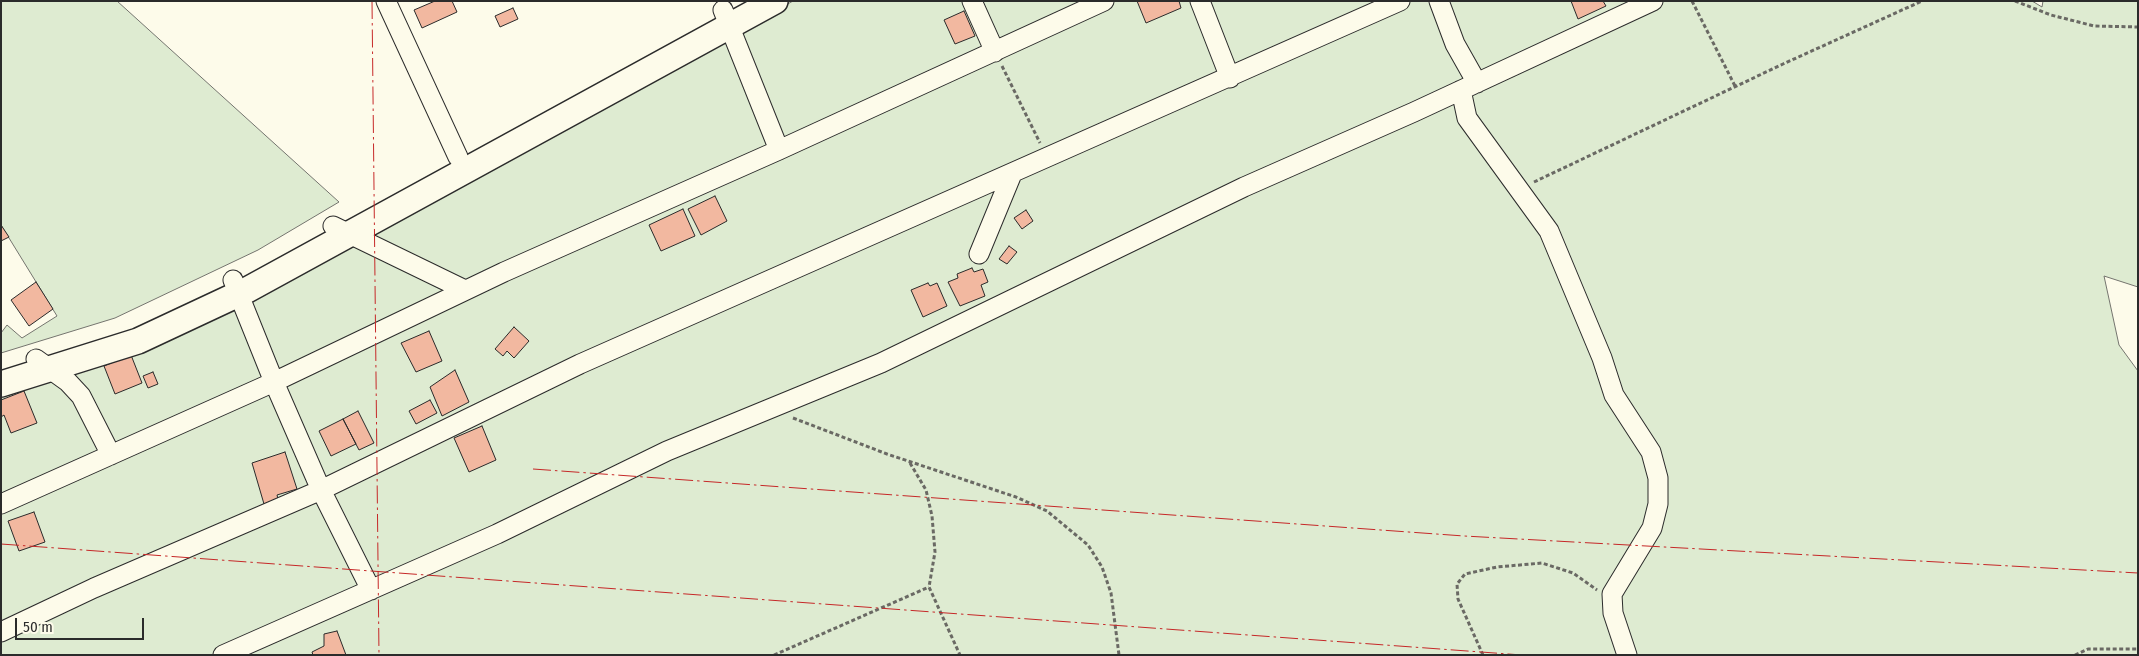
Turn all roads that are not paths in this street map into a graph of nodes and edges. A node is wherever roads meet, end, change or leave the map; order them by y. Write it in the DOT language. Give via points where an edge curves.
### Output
graph roads {
  1 [pos="386,1"];
  2 [pos="774,1"];
  3 [pos="972,1"];
  4 [pos="1104,1"];
  5 [pos="1200,1"];
  6 [pos="1400,1"];
  7 [pos="1439,1"];
  8 [pos="1653,1"];
  9 [pos="731,12"];
  10 [pos="995,52"];
  11 [pos="1230,78"];
  12 [pos="1469,86"];
  13 [pos="779,150"];
  14 [pos="458,157"];
  15 [pos="1012,174"];
  16 [pos="342,230"];
  17 [pos="979,254"];
  18 [pos="236,287"];
  19 [pos="465,290"];
  20 [pos="43,364"];
  21 [pos="1,370"];
  22 [pos="274,382"];
  23 [pos="1,384"];
  24 [pos="111,455"];
  25 [pos="321,490"];
  26 [pos="1,504"];
  27 [pos="371,590"];
  28 [pos="1,632"];
  29 [pos="223,655"];
  30 [pos="1627,655"];
  1 -- 14 [label="street"];
  2 -- 9 [label="main road"];
  3 -- 10 [label="street"];
  4 -- 10 [label="street"];
  5 -- 11 [label="street"];
  6 -- 11 [label="street"];
  7 -- 12 [label="street"];
  8 -- 12 [label="street"];
  9 -- 13 [label="street"];
  9 -- 14 [label="main road"];
  9 -- 16 [label="main road"];
  10 -- 13 [label="street"];
  11 -- 15 [label="street"];
  12 -- 27 [label="street" via="1244,187 881,363 667,451 497,534"];
  12 -- 30 [label="street" via="1467,118 1549,232 1602,358 1614,395 1650,452 1658,478 1658,504 1652,528 1612,594 1613,613"];
  13 -- 19 [label="street"];
  14 -- 16 [label="main road"];
  15 -- 17 [label="street"];
  15 -- 25 [label="street" via="580,364"];
  16 -- 18 [label="main road"];
  16 -- 19 [label="street"];
  18 -- 20 [label="main road"];
  18 -- 22 [label="street"];
  19 -- 22 [label="street"];
  20 -- 21 [label="main road"];
  20 -- 23 [label="main road"];
  20 -- 24 [label="street" via="81,396"];
  22 -- 24 [label="street"];
  22 -- 25 [label="street"];
  24 -- 26 [label="street"];
  25 -- 27 [label="street"];
  25 -- 28 [label="street"];
  27 -- 29 [label="street"];
}
